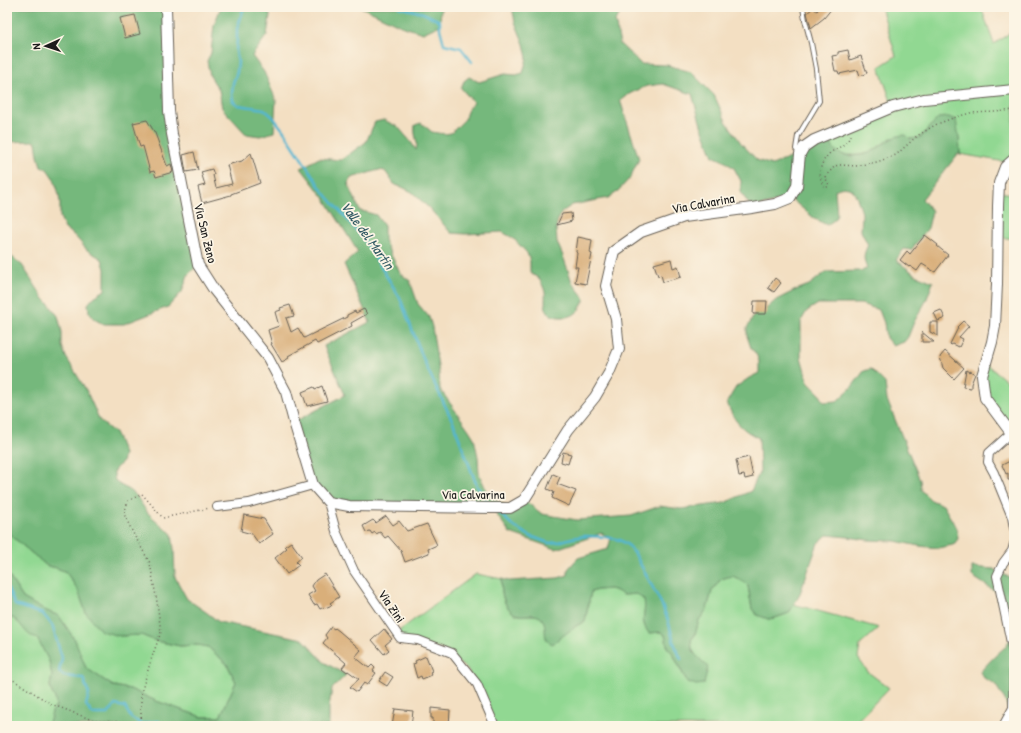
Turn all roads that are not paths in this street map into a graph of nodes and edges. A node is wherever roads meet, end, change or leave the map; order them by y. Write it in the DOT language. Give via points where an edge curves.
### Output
graph roads {
  1 [pos="166,7"];
  2 [pos="803,7"];
  3 [pos="1014,90"];
  4 [pos="800,154"];
  5 [pos="1014,159"];
  6 [pos="1013,435"];
  7 [pos="313,485"];
  8 [pos="328,502"];
  9 [pos="217,507"];
  10 [pos="1014,528"];
  11 [pos="1014,544"];
  12 [pos="1014,657"];
  13 [pos="1014,662"];
  14 [pos="495,726"];
  15 [pos="1003,726"];
  1 -- 7 [label="street, Via San Zeno" via="169,112 198,266 268,358 286,392"];
  2 -- 4 [label="lane" via="816,69 819,101 798,136 796,150"];
  3 -- 4 [label="street" via="924,99 893,107 814,140 804,147"];
  4 -- 8 [label="street, Via Calvarina" via="797,186 790,198 760,207 684,217 641,232 614,250 606,286 616,318 619,349 609,374 595,397 568,430 524,500 510,508 349,506"];
  5 -- 6 [label="street" via="1005,167 999,183 995,326 982,376 984,398"];
  6 -- 10 [label="street" via="989,452 988,462 1012,517"];
  7 -- 8 [label="street"];
  7 -- 9 [label="street" via="249,504"];
  8 -- 14 [label="street, Via Zini" via="336,531 354,571 400,638 418,640 452,653 477,684"];
  11 -- 12 [label="street" via="997,576"];
  13 -- 15 [label="street" via="1012,708"];
}
